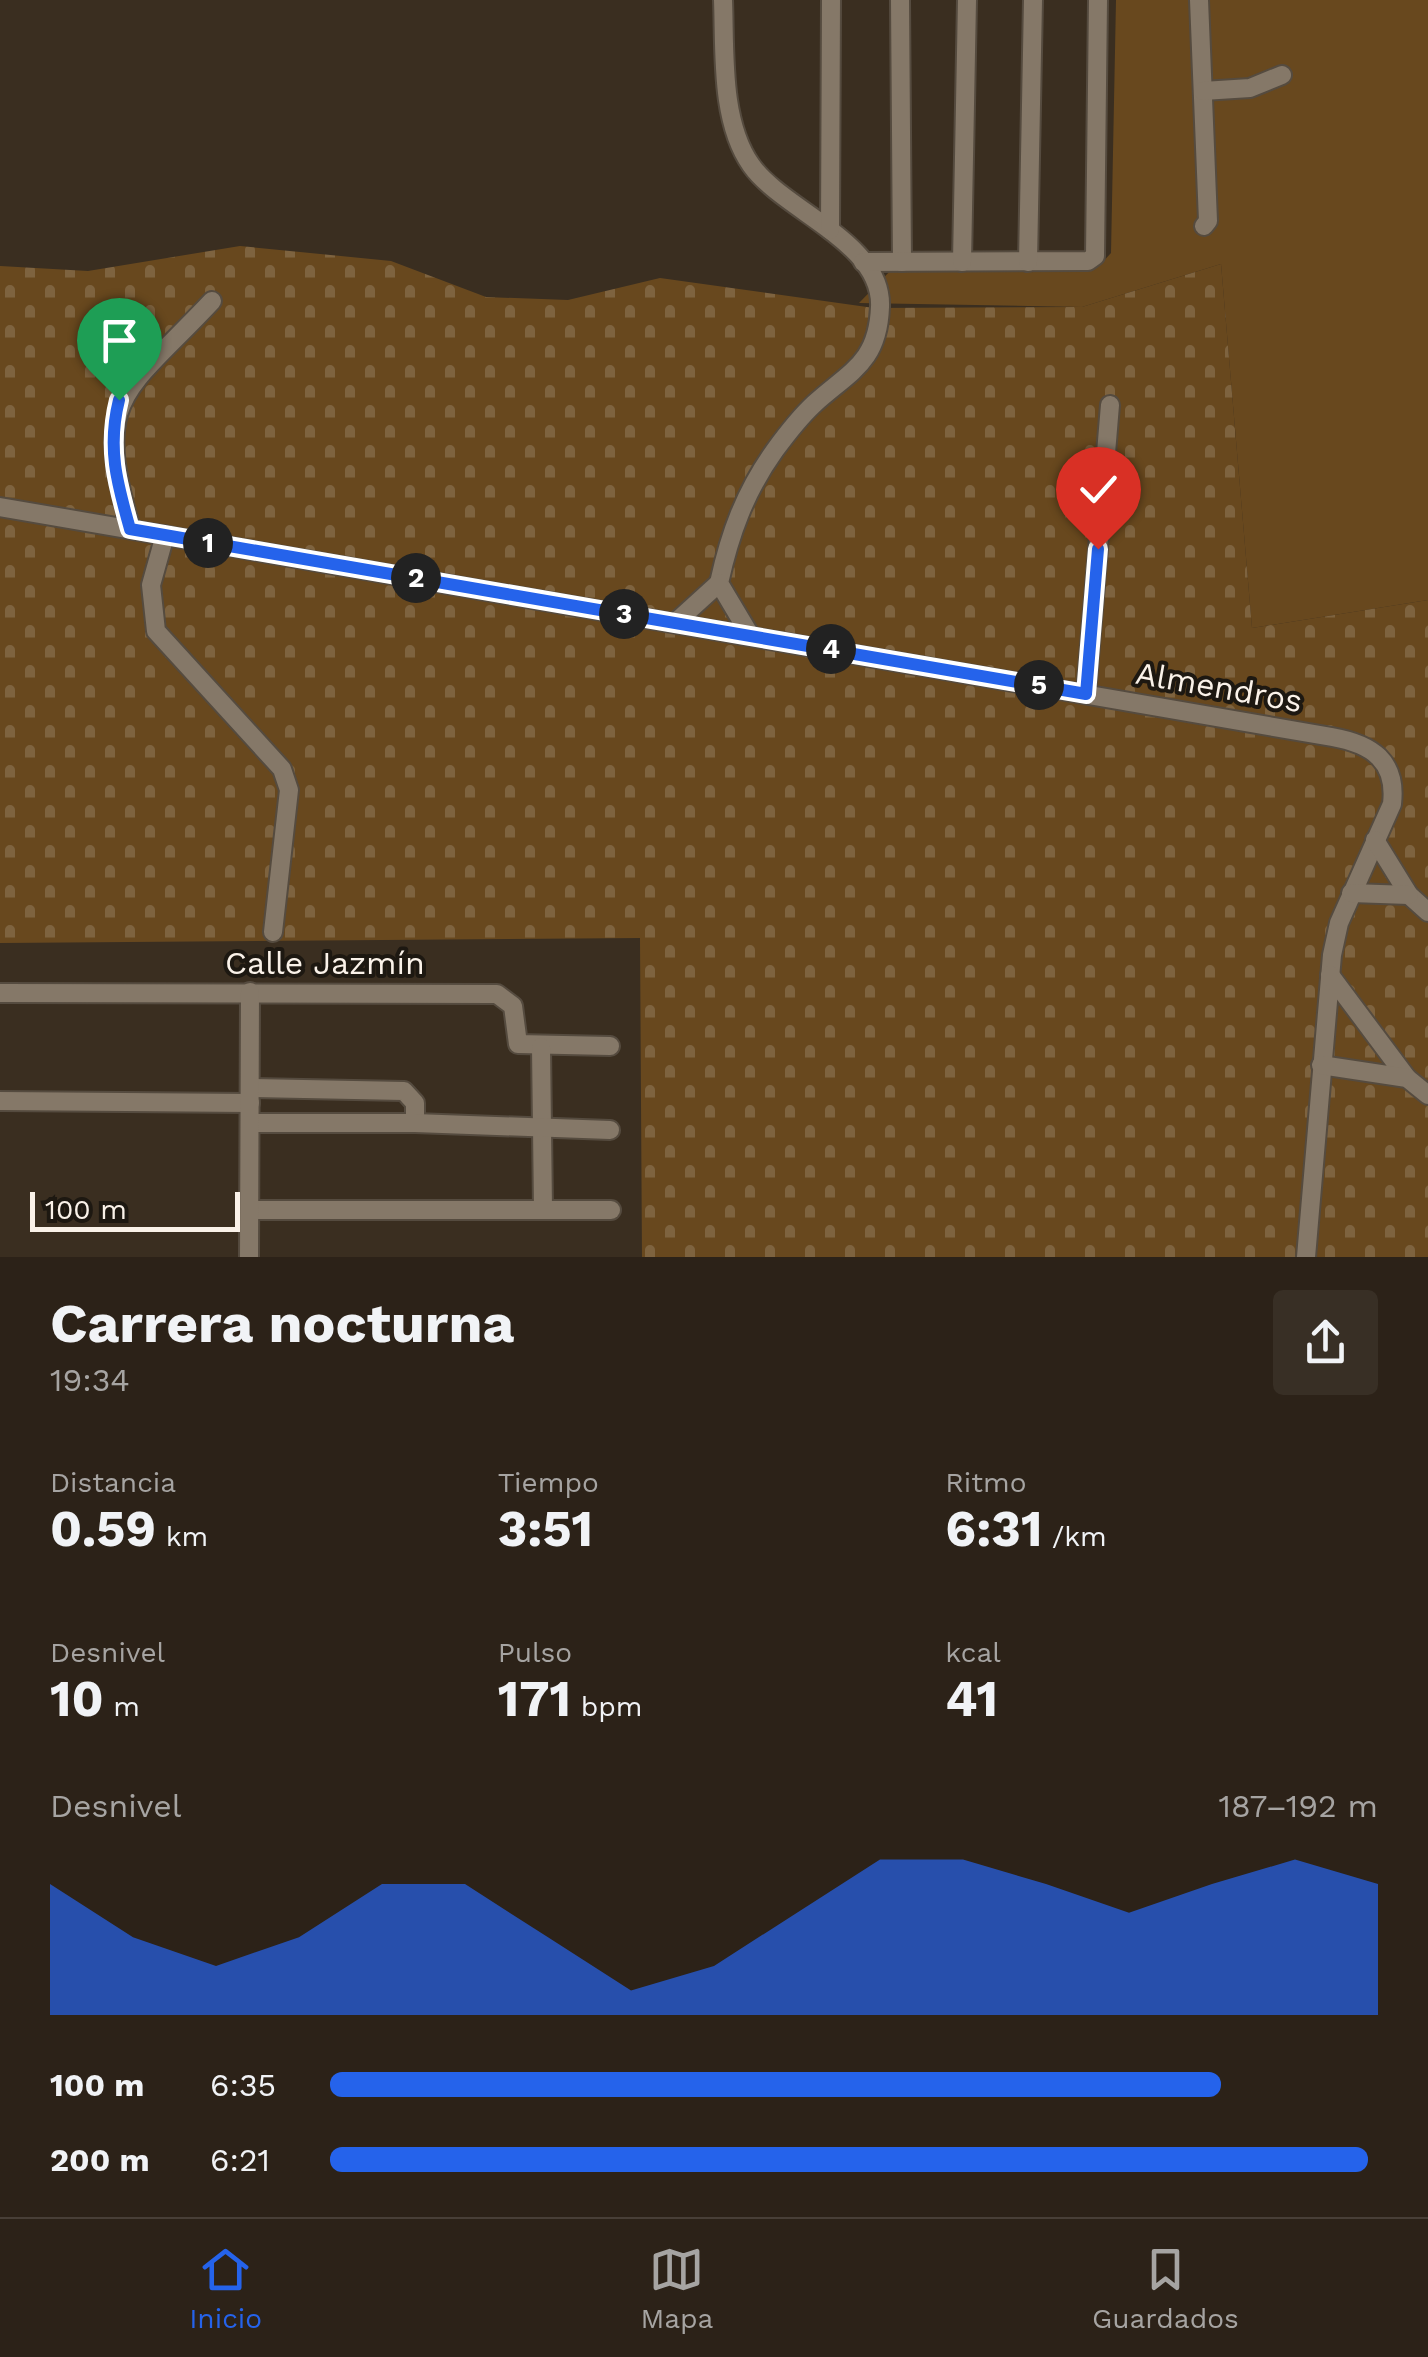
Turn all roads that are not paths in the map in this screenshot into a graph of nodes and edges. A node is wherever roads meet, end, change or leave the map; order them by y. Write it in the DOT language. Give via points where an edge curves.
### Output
graph roads {
  1 [pos="723,0"];
  2 [pos="831,0"];
  3 [pos="900,0"];
  4 [pos="968,0"];
  5 [pos="1034,0"];
  6 [pos="1098,0"];
  7 [pos="1199,0"];
  8 [pos="1282,75"];
  9 [pos="1203,92"];
  10 [pos="1204,226"];
  11 [pos="830,230"];
  12 [pos="863,262"];
  13 [pos="902,262"];
  14 [pos="962,262"];
  15 [pos="1028,262"];
  16 [pos="212,301"];
  17 [pos="1110,405"];
  18 [pos="0,507"];
  19 [pos="130,529"];
  20 [pos="165,535"];
  21 [pos="719,583"];
  22 [pos="675,623"];
  23 [pos="750,635"];
  24 [pos="1086,694"];
  25 [pos="1375,840"];
  26 [pos="1351,893"];
  27 [pos="1409,896"];
  28 [pos="1428,912"];
  29 [pos="273,932"];
  30 [pos="1330,976"];
  31 [pos="250,992"];
  32 [pos="0,993"];
  33 [pos="610,1046"];
  34 [pos="541,1047"];
  35 [pos="1321,1065"];
  36 [pos="1407,1078"];
  37 [pos="1428,1095"];
  38 [pos="250,1096"];
  39 [pos="0,1101"];
  40 [pos="415,1122"];
  41 [pos="250,1124"];
  42 [pos="542,1127"];
  43 [pos="610,1130"];
  44 [pos="543,1209"];
  45 [pos="250,1210"];
  46 [pos="610,1210"];
  47 [pos="250,1257"];
  48 [pos="1306,1257"];
  1 -- 11 [label="street" via="730,104 751,166"];
  2 -- 11 [label="street"];
  3 -- 13 [label="street"];
  4 -- 14 [label="street"];
  5 -- 15 [label="street"];
  6 -- 15 [label="street" via="1095,256"];
  7 -- 9 [label="street"];
  8 -- 9 [label="street" via="1250,88"];
  9 -- 10 [label="street"];
  11 -- 12 [label="street"];
  12 -- 13 [label="street"];
  12 -- 21 [label="street" via="874,272 880,304 875,337 858,368 776,448 742,502"];
  13 -- 14 [label="street"];
  14 -- 15 [label="street"];
  16 -- 19 [label="street" via="119,400 111,433 114,472"];
  17 -- 24 [label="street"];
  18 -- 19 [label="street, Almendros"];
  19 -- 20 [label="street, Almendros"];
  20 -- 22 [label="street, Almendros"];
  20 -- 29 [label="street" via="151,585 156,632 282,769 289,790"];
  21 -- 22 [label="street"];
  21 -- 23 [label="street"];
  22 -- 23 [label="street, Almendros"];
  23 -- 24 [label="street, Almendros"];
  24 -- 25 [label="street, Almendros" via="1365,746 1388,765 1394,784"];
  25 -- 26 [label="street, Almendros"];
  25 -- 27 [label="street"];
  26 -- 27 [label="street"];
  26 -- 30 [label="street, Almendros" via="1338,923"];
  27 -- 28 [label="street"];
  30 -- 35 [label="street, Almendros"];
  30 -- 36 [label="street"];
  31 -- 32 [label="street, Calle Jazmín"];
  31 -- 34 [label="street, Calle Jazmín" via="497,994 514,1006 518,1044"];
  31 -- 38 [label="street"];
  33 -- 34 [label="street"];
  34 -- 42 [label="street"];
  35 -- 36 [label="street"];
  35 -- 48 [label="street, Almendros"];
  36 -- 37 [label="street"];
  38 -- 39 [label="street"];
  38 -- 40 [label="street" via="404,1091 415,1104"];
  38 -- 41 [label="street"];
  40 -- 41 [label="street"];
  40 -- 42 [label="street"];
  41 -- 45 [label="street"];
  42 -- 43 [label="street"];
  42 -- 44 [label="street"];
  44 -- 45 [label="street"];
  44 -- 46 [label="street"];
  45 -- 47 [label="street"];
}
